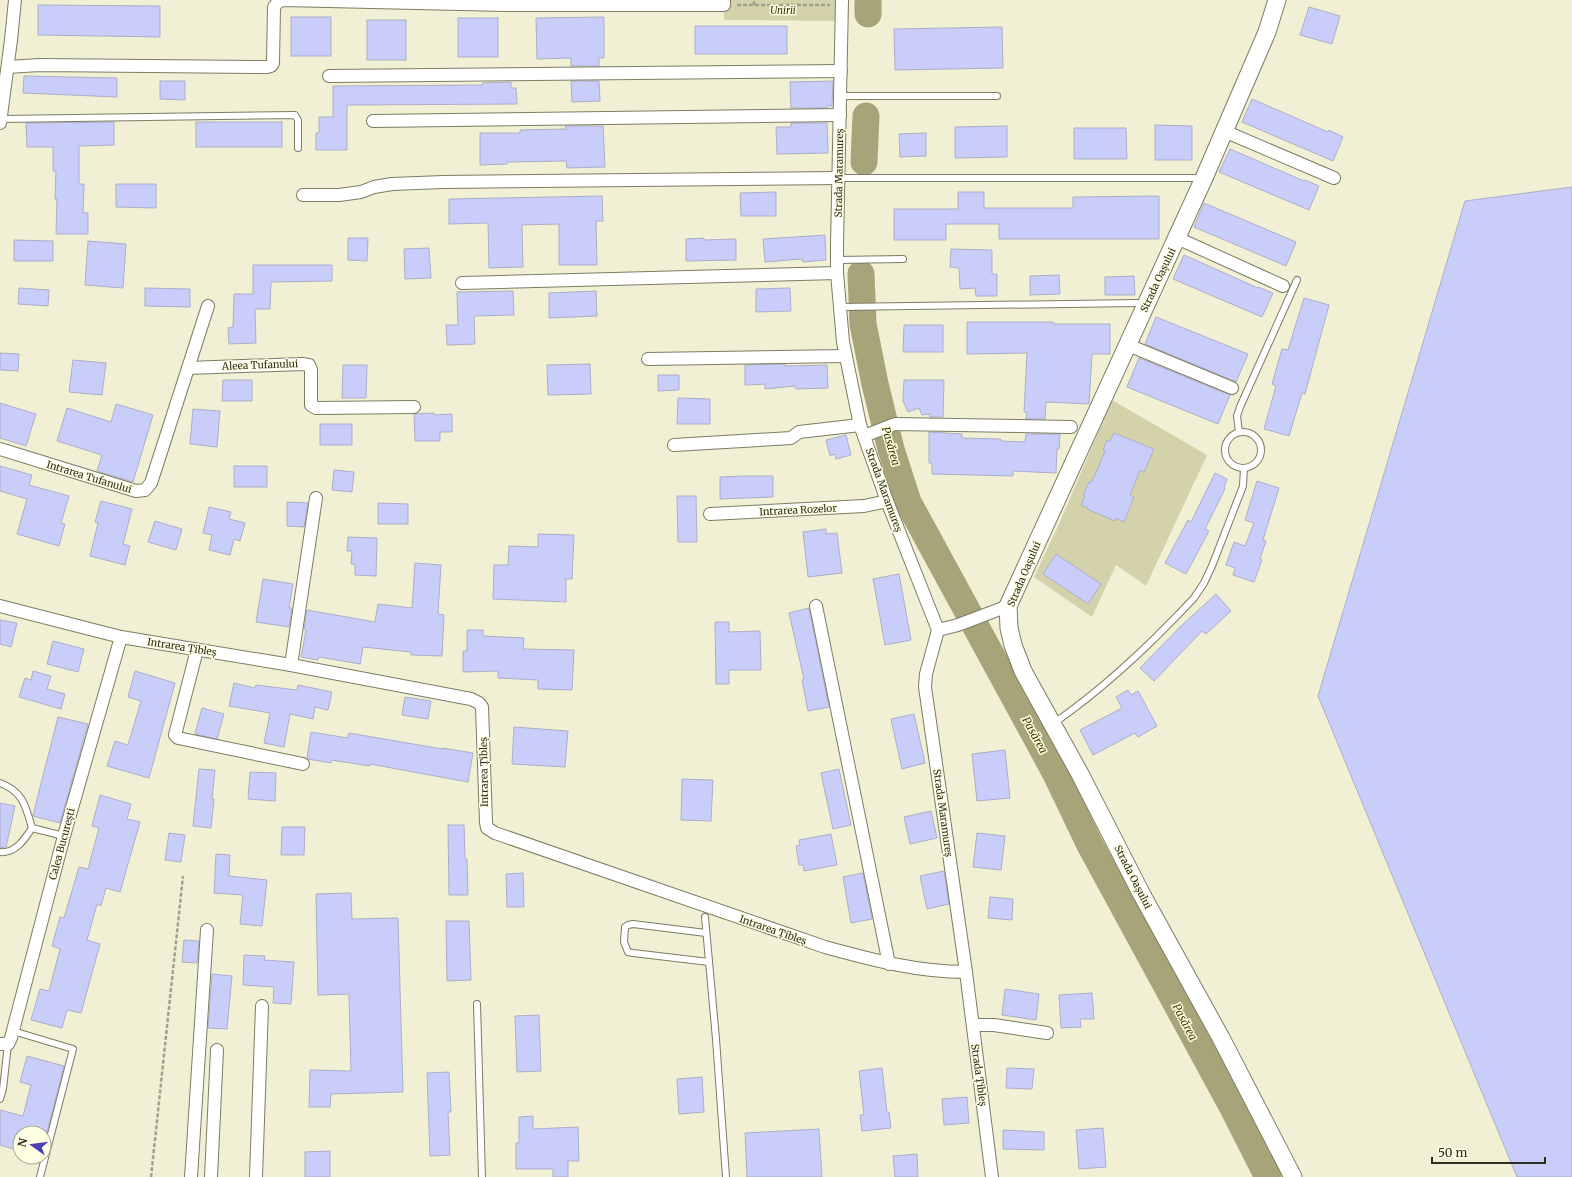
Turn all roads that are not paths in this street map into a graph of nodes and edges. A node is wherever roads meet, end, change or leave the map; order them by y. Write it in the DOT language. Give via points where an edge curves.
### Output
graph roads {
  1 [pos="15,0"];
  2 [pos="1277,0"];
  3 [pos="724,3"];
  4 [pos="842,3"];
  5 [pos="8,67"];
  6 [pos="841,71"];
  7 [pos="329,76"];
  8 [pos="840,96"];
  9 [pos="997,96"];
  10 [pos="840,115"];
  11 [pos="0,119"];
  12 [pos="373,121"];
  13 [pos="0,123"];
  14 [pos="1224,131"];
  15 [pos="298,148"];
  16 [pos="839,178"];
  17 [pos="1204,178"];
  18 [pos="1334,178"];
  19 [pos="303,195"];
  20 [pos="1177,238"];
  21 [pos="903,259"];
  22 [pos="837,260"];
  23 [pos="837,273"];
  24 [pos="1297,280"];
  25 [pos="462,282"];
  26 [pos="1283,286"];
  27 [pos="1137,303"];
  28 [pos="208,306"];
  29 [pos="840,307"];
  30 [pos="1128,345"];
  31 [pos="846,356"];
  32 [pos="648,359"];
  33 [pos="188,368"];
  34 [pos="1232,388"];
  35 [pos="414,408"];
  36 [pos="1071,427"];
  37 [pos="862,430"];
  38 [pos="1239,432"];
  39 [pos="674,445"];
  40 [pos="0,449"];
  41 [pos="1244,468"];
  42 [pos="316,498"];
  43 [pos="887,501"];
  44 [pos="710,514"];
  45 [pos="0,606"];
  46 [pos="816,606"];
  47 [pos="1008,606"];
  48 [pos="938,630"];
  49 [pos="121,637"];
  50 [pos="197,650"];
  51 [pos="291,665"];
  52 [pos="1053,724"];
  53 [pos="303,764"];
  54 [pos="0,783"];
  55 [pos="32,828"];
  56 [pos="64,836"];
  57 [pos="0,852"];
  58 [pos="705,917"];
  59 [pos="207,930"];
  60 [pos="706,933"];
  61 [pos="709,962"];
  62 [pos="889,964"];
  63 [pos="966,972"];
  64 [pos="477,1004"];
  65 [pos="262,1006"];
  66 [pos="973,1025"];
  67 [pos="13,1031"];
  68 [pos="1047,1033"];
  69 [pos="4,1044"];
  70 [pos="217,1050"];
  71 [pos="0,1099"];
  72 [pos="40,1177"];
  73 [pos="191,1177"];
  74 [pos="211,1177"];
  75 [pos="256,1177"];
  76 [pos="482,1177"];
  77 [pos="726,1177"];
  78 [pos="992,1177"];
  79 [pos="1294,1177"];
  1 -- 5 [label="street"];
  2 -- 14 [label="street, Strada Oașului" via="1267,32"];
  3 -- 5 [label="street" via="506,5 283,0 274,7 273,63 267,67"];
  4 -- 6 [label="street, Strada Maramureș"];
  5 -- 11 [label="street"];
  6 -- 7 [label="street"];
  6 -- 8 [label="street, Strada Maramureș"];
  8 -- 9 [label="lane"];
  8 -- 10 [label="street, Strada Maramureș"];
  10 -- 12 [label="street"];
  10 -- 16 [label="street, Strada Maramureș"];
  11 -- 13 [label="street"];
  11 -- 15 [label="lane" via="295,115 298,120"];
  14 -- 17 [label="street, Strada Oașului"];
  14 -- 18 [label="street"];
  16 -- 17 [label="lane"];
  16 -- 19 [label="street" via="443,182 392,184 339,195"];
  16 -- 22 [label="street, Strada Maramureș"];
  17 -- 20 [label="street, Strada Oașului"];
  20 -- 26 [label="street"];
  20 -- 30 [label="street, Strada Oașului"];
  21 -- 22 [label="lane"];
  22 -- 23 [label="street, Strada Maramureș"];
  23 -- 25 [label="street"];
  23 -- 29 [label="street, Strada Maramureș"];
  24 -- 38 [label="lane" via="1240,407"];
  27 -- 29 [label="lane"];
  28 -- 33 [label="street, Intrarea Tufanului"];
  29 -- 31 [label="street, Strada Maramureș" via="847,342"];
  30 -- 34 [label="street"];
  30 -- 47 [label="street, Strada Oașului"];
  31 -- 32 [label="street"];
  31 -- 37 [label="street, Strada Maramureș"];
  33 -- 35 [label="street, Aleea Tufanului" via="309,365 312,405 316,408"];
  33 -- 40 [label="street, Intrarea Tufanului" via="152,483 145,490 136,491"];
  36 -- 37 [label="street" via="894,424"];
  37 -- 39 [label="street" via="799,432 790,438"];
  37 -- 43 [label="street, Strada Maramureș"];
  38 -- 41 [label="lane" via="1229,438 1225,449 1233,464"];
  38 -- 41 [label="lane" via="1245,431 1256,436 1262,447 1262,453 1255,464"];
  41 -- 52 [label="lane" via="1243,486 1212,566 1194,598 1116,676"];
  42 -- 51 [label="street"];
  43 -- 44 [label="street, Intrarea Rozelor" via="864,506"];
  43 -- 48 [label="street, Strada Maramureș"];
  45 -- 49 [label="street, Intrarea Țibleș"];
  46 -- 62 [label="street"];
  47 -- 48 [label="street"];
  47 -- 52 [label="street, Strada Oașului" via="1013,645 1023,671"];
  48 -- 63 [label="street, Strada Maramureș" via="925,687"];
  49 -- 50 [label="street, Intrarea Țibleș"];
  49 -- 56 [label="street, Calea București"];
  50 -- 51 [label="street, Intrarea Țibleș"];
  50 -- 53 [label="street" via="175,735 178,738"];
  51 -- 62 [label="street, Intrarea Țibleș" via="471,699 479,703 483,714 486,822 488,828 495,833 825,948"];
  52 -- 79 [label="street, Strada Oașului"];
  54 -- 55 [label="lane" via="19,794 27,809"];
  55 -- 56 [label="lane"];
  55 -- 57 [label="lane" via="23,841 14,848"];
  56 -- 67 [label="street, Calea București"];
  58 -- 60 [label="lane"];
  59 -- 73 [label="street"];
  60 -- 61 [label="lane"];
  60 -- 61 [label="lane" via="633,924 625,927 624,942 628,952 633,954"];
  61 -- 77 [label="lane"];
  62 -- 63 [label="street, Intrarea Țibleș" via="932,971"];
  63 -- 66 [label="street, Strada Țibleș"];
  64 -- 76 [label="lane"];
  65 -- 75 [label="street"];
  66 -- 68 [label="street"];
  66 -- 78 [label="street, Strada Țibleș"];
  67 -- 69 [label="street, Calea București"];
  67 -- 72 [label="lane" via="73,1048"];
  69 -- 71 [label="lane" via="3,1089"];
  70 -- 74 [label="street"];
}
